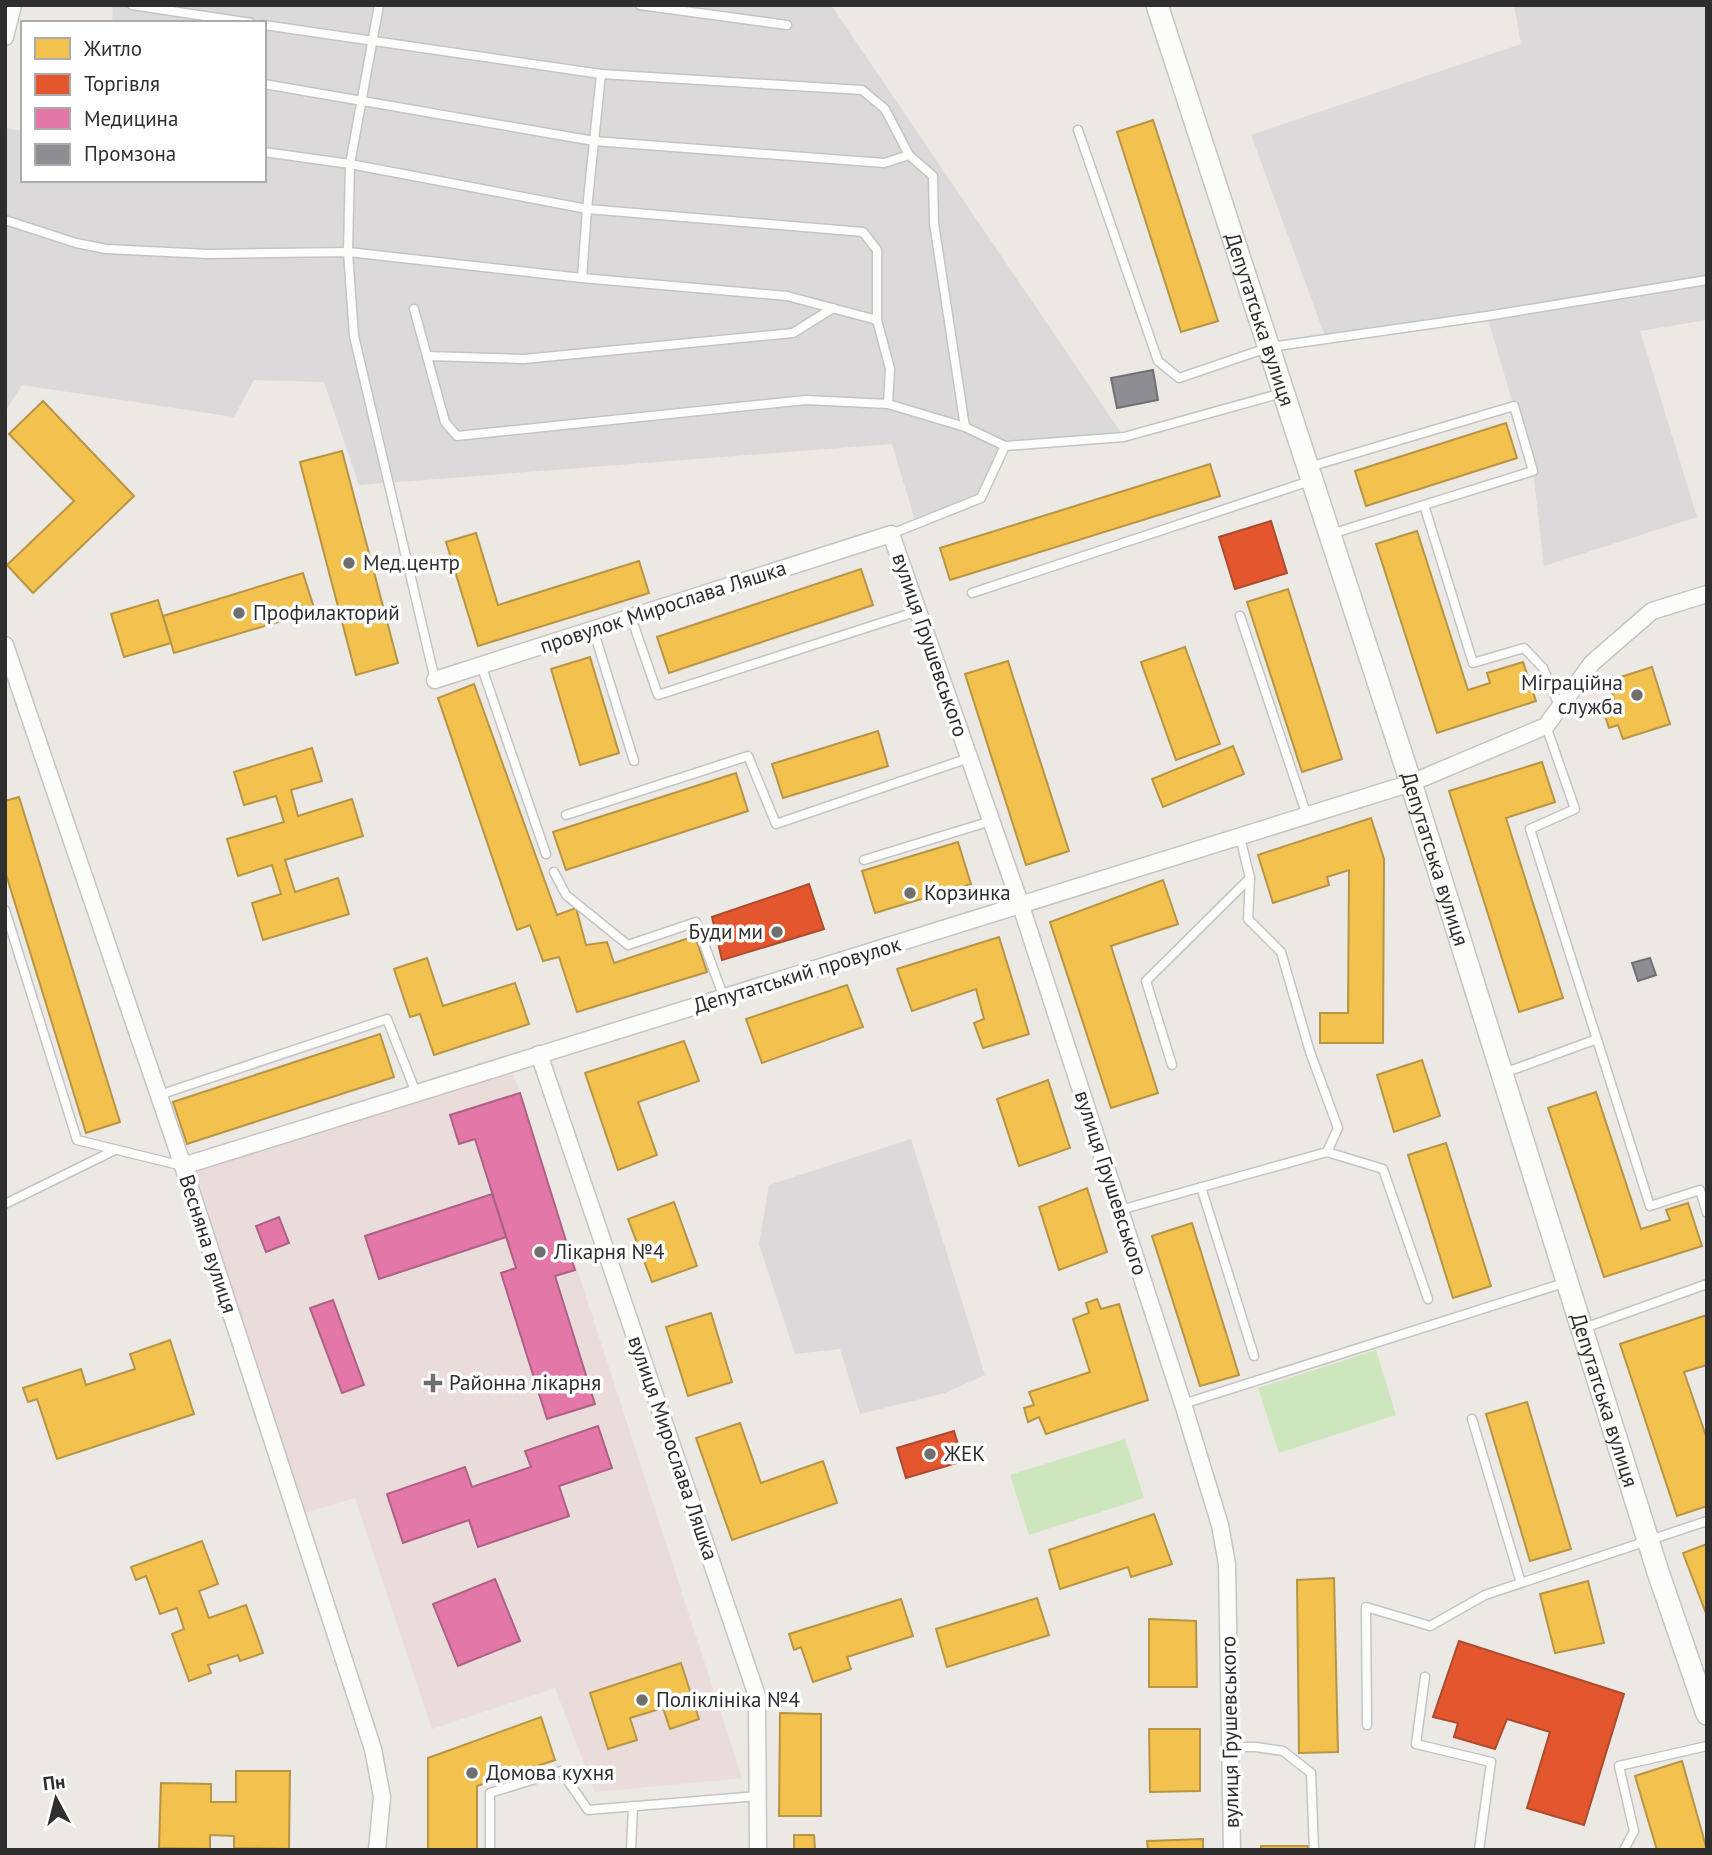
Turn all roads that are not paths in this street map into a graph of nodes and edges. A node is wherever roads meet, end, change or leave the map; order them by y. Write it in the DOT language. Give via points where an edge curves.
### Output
graph roads {
  1 [pos="13,5"];
  2 [pos="132,5"];
  3 [pos="379,5"];
  4 [pos="640,5"];
  5 [pos="1162,11"];
  6 [pos="238,21"];
  7 [pos="266,25"];
  8 [pos="787,25"];
  9 [pos="5,37"];
  10 [pos="372,40"];
  11 [pos="601,74"];
  12 [pos="266,84"];
  13 [pos="361,101"];
  14 [pos="1077,130"];
  15 [pos="594,141"];
  16 [pos="266,152"];
  17 [pos="909,155"];
  18 [pos="350,164"];
  19 [pos="587,209"];
  20 [pos="5,220"];
  21 [pos="348,252"];
  22 [pos="582,278"];
  23 [pos="1707,280"];
  24 [pos="833,308"];
  25 [pos="414,309"];
  26 [pos="877,320"];
  27 [pos="1270,347"];
  28 [pos="427,356"];
  29 [pos="1284,392"];
  30 [pos="888,404"];
  31 [pos="965,427"];
  32 [pos="1005,446"];
  33 [pos="1311,473"];
  34 [pos="1424,505"];
  35 [pos="891,534"];
  36 [pos="1331,534"];
  37 [pos="972,593"];
  38 [pos="1707,594"];
  39 [pos="918,611"];
  40 [pos="1240,616"];
  41 [pos="631,617"];
  42 [pos="593,629"];
  43 [pos="5,645"];
  44 [pos="481,665"];
  45 [pos="435,680"];
  46 [pos="1559,706"];
  47 [pos="1546,726"];
  48 [pos="969,758"];
  49 [pos="634,761"];
  50 [pos="1411,783"];
  51 [pos="566,815"];
  52 [pos="1307,816"];
  53 [pos="991,821"];
  54 [pos="1240,837"];
  55 [pos="546,854"];
  56 [pos="864,860"];
  57 [pos="554,872"];
  58 [pos="1250,877"];
  59 [pos="1021,906"];
  60 [pos="5,910"];
  61 [pos="724,998"];
  62 [pos="1597,1039"];
  63 [pos="539,1054"];
  64 [pos="1172,1065"];
  65 [pos="1502,1074"];
  66 [pos="416,1093"];
  67 [pos="159,1095"];
  68 [pos="115,1150"];
  69 [pos="1327,1152"];
  70 [pos="183,1166"];
  71 [pos="1201,1187"];
  72 [pos="5,1204"];
  73 [pos="1120,1210"];
  74 [pos="1707,1213"];
  75 [pos="1567,1282"];
  76 [pos="1707,1284"];
  77 [pos="1427,1299"];
  78 [pos="1582,1329"];
  79 [pos="1254,1356"];
  80 [pos="1183,1404"];
  81 [pos="1472,1419"];
  82 [pos="1707,1521"];
  83 [pos="1648,1541"];
  84 [pos="1521,1583"];
  85 [pos="1425,1677"];
  86 [pos="1707,1714"];
  87 [pos="1367,1725"];
  88 [pos="1707,1746"];
  89 [pos="1230,1747"];
  90 [pos="758,1796"];
  91 [pos="633,1806"];
  92 [pos="377,1850"];
  93 [pos="491,1850"];
  94 [pos="631,1850"];
  95 [pos="758,1850"];
  96 [pos="1232,1850"];
  97 [pos="1314,1850"];
  98 [pos="1479,1850"];
  99 [pos="1624,1850"];
  1 -- 9 [label="street"];
  2 -- 6 [label="lane"];
  3 -- 10 [label="lane"];
  4 -- 8 [label="lane"];
  5 -- 27 [label="street, Депутатська вулиця"];
  7 -- 10 [label="lane"];
  10 -- 11 [label="lane"];
  10 -- 13 [label="lane"];
  11 -- 15 [label="lane"];
  11 -- 17 [label="lane" via="862,90 886,108"];
  12 -- 13 [label="lane"];
  13 -- 15 [label="lane"];
  13 -- 18 [label="lane"];
  14 -- 27 [label="lane" via="1158,361 1179,378"];
  15 -- 17 [label="lane" via="884,163"];
  15 -- 19 [label="lane"];
  16 -- 18 [label="lane"];
  17 -- 31 [label="lane" via="933,176 934,223"];
  18 -- 19 [label="lane"];
  18 -- 21 [label="lane"];
  19 -- 22 [label="lane"];
  19 -- 26 [label="lane" via="863,232 877,250"];
  20 -- 21 [label="lane" via="106,249 208,254"];
  21 -- 22 [label="lane"];
  21 -- 45 [label="lane" via="354,336"];
  22 -- 24 [label="lane" via="787,296"];
  23 -- 27 [label="lane"];
  24 -- 26 [label="lane"];
  24 -- 28 [label="lane" via="793,333 524,359"];
  25 -- 28 [label="lane"];
  26 -- 30 [label="lane" via="890,369"];
  27 -- 29 [label="street, Депутатська вулиця"];
  28 -- 30 [label="lane" via="446,422 457,436 806,400"];
  29 -- 32 [label="lane" via="1124,437"];
  29 -- 33 [label="street, Депутатська вулиця"];
  30 -- 31 [label="lane"];
  31 -- 32 [label="lane"];
  32 -- 35 [label="lane" via="981,498"];
  33 -- 34 [label="lane" via="1514,405 1533,471"];
  33 -- 36 [label="street, Депутатська вулиця"];
  33 -- 37 [label="lane"];
  34 -- 36 [label="lane"];
  34 -- 46 [label="lane" via="1473,663 1524,648 1544,668"];
  35 -- 39 [label="street, вулиця Грушевського"];
  35 -- 41 [label="street, провулок Мирослава Ляшка"];
  36 -- 50 [label="street, Депутатська вулиця"];
  38 -- 46 [label="street" via="1652,611 1592,663"];
  39 -- 41 [label="lane" via="658,695"];
  39 -- 48 [label="street, вулиця Грушевського"];
  40 -- 52 [label="lane"];
  41 -- 42 [label="street, провулок Мирослава Ляшка"];
  42 -- 44 [label="street, провулок Мирослава Ляшка"];
  42 -- 49 [label="lane"];
  43 -- 67 [label="street, Весняна вулиця"];
  44 -- 45 [label="street, провулок Мирослава Ляшка"];
  44 -- 55 [label="lane"];
  46 -- 47 [label="street"];
  47 -- 50 [label="street, Депутатський провулок"];
  47 -- 62 [label="lane" via="1575,809 1530,829"];
  48 -- 51 [label="lane" via="776,824 748,755"];
  48 -- 53 [label="street, вулиця Грушевського"];
  50 -- 52 [label="street, Депутатський провулок"];
  50 -- 65 [label="street, Депутатська вулиця"];
  52 -- 54 [label="street, Депутатський провулок"];
  53 -- 56 [label="lane"];
  53 -- 59 [label="street, вулиця Грушевського"];
  54 -- 58 [label="lane"];
  54 -- 59 [label="street, Депутатський провулок"];
  57 -- 61 [label="lane" via="566,895 628,945 696,922"];
  58 -- 64 [label="lane" via="1146,981"];
  58 -- 69 [label="lane" via="1248,919 1281,952 1338,1128"];
  59 -- 61 [label="street, Депутатський провулок"];
  59 -- 73 [label="street, вулиця Грушевського"];
  60 -- 68 [label="lane" via="77,1140"];
  61 -- 63 [label="street, Депутатський провулок"];
  62 -- 65 [label="lane"];
  62 -- 74 [label="lane" via="1650,1206 1700,1190"];
  63 -- 66 [label="street, Депутатський провулок"];
  63 -- 90 [label="street, вулиця Мирослава Ляшка" via="757,1696"];
  65 -- 75 [label="street, Депутатська вулиця"];
  66 -- 67 [label="lane" via="387,1019"];
  66 -- 70 [label="street, Депутатський провулок"];
  67 -- 70 [label="street, Весняна вулиця"];
  68 -- 70 [label="lane"];
  68 -- 72 [label="lane"];
  69 -- 71 [label="lane"];
  69 -- 77 [label="lane" via="1383,1169"];
  70 -- 92 [label="street, Весняна вулиця" via="373,1749 382,1797"];
  71 -- 73 [label="lane"];
  71 -- 79 [label="lane"];
  73 -- 80 [label="street, вулиця Грушевського"];
  75 -- 78 [label="street, Депутатська вулиця"];
  75 -- 80 [label="lane"];
  76 -- 78 [label="lane"];
  78 -- 83 [label="street, Депутатська вулиця"];
  80 -- 89 [label="street, вулиця Грушевського" via="1224,1542"];
  81 -- 84 [label="lane"];
  82 -- 83 [label="lane"];
  83 -- 84 [label="lane"];
  83 -- 86 [label="street, Депутатська вулиця"];
  84 -- 87 [label="lane" via="1485,1595 1430,1626 1366,1607"];
  85 -- 98 [label="lane" via="1416,1744 1491,1762"];
  88 -- 99 [label="lane" via="1619,1766 1634,1831"];
  89 -- 96 [label="street, вулиця Грушевського"];
  89 -- 97 [label="lane" via="1283,1751 1311,1773"];
  90 -- 91 [label="lane"];
  90 -- 95 [label="street, вулиця Мирослава Ляшка"];
  91 -- 93 [label="lane" via="588,1810 561,1771 490,1793"];
  91 -- 94 [label="lane"];
}
